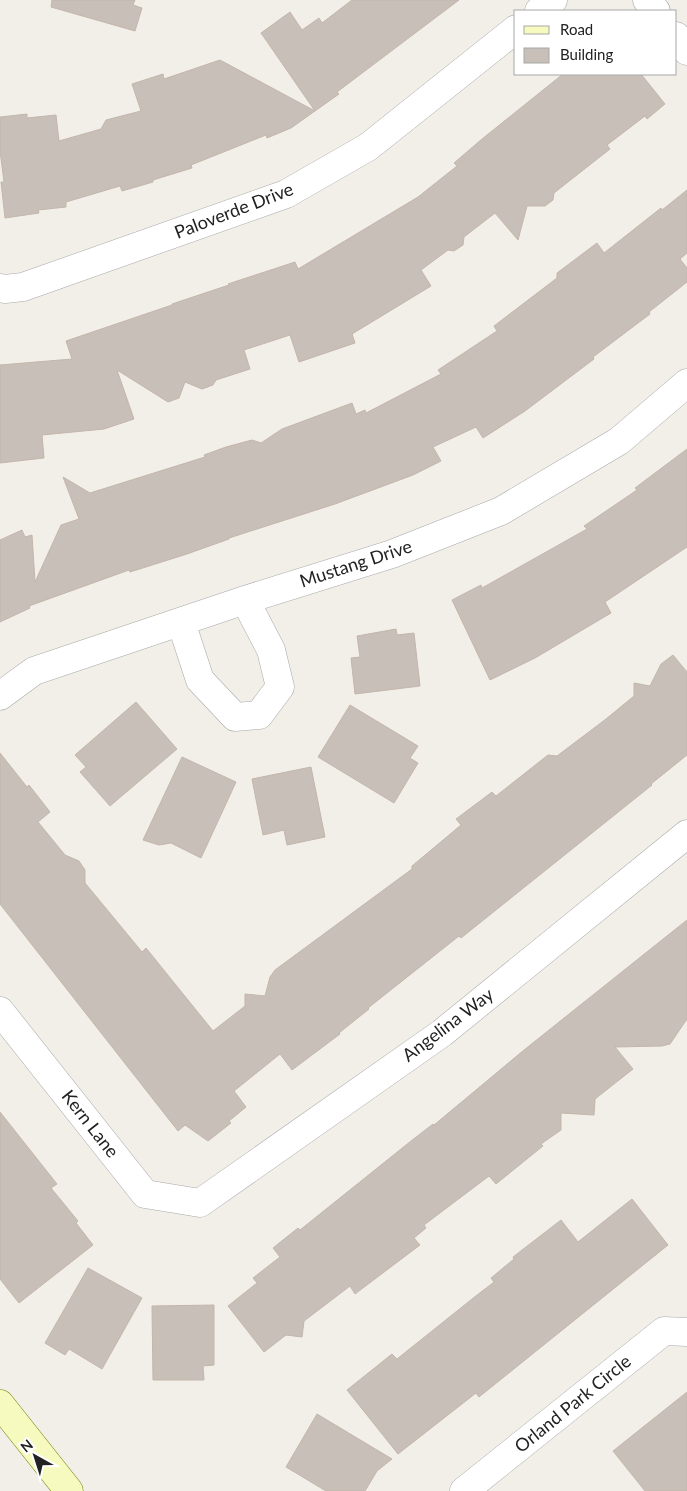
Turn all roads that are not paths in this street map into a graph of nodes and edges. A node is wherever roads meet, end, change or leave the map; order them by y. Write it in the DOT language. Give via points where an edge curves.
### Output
graph roads {
  1 [pos="553,0"];
  2 [pos="647,0"];
  3 [pos="540,10"];
  4 [pos="655,10"];
  5 [pos="514,32"];
  6 [pos="677,37"];
  7 [pos="687,50"];
  8 [pos="0,288"];
  9 [pos="687,383"];
  10 [pos="245,600"];
  11 [pos="181,622"];
  12 [pos="0,696"];
  13 [pos="687,834"];
  14 [pos="0,1011"];
  15 [pos="200,1203"];
  16 [pos="687,1332"];
  17 [pos="0,1404"];
  18 [pos="69,1491"];
  19 [pos="464,1491"];
  1 -- 3 [label="street"];
  2 -- 4 [label="street"];
  5 -- 8 [label="street, Paloverde Drive" via="368,147 286,194 23,287"];
  6 -- 7 [label="street"];
  9 -- 10 [label="street, Mustang Drive" via="619,441 501,511 392,554"];
  10 -- 11 [label="street, Mustang Drive"];
  10 -- 11 [label="street" via="271,650 280,687 259,715 234,716 200,680"];
  11 -- 12 [label="street, Mustang Drive" via="34,671"];
  13 -- 15 [label="street, Angelina Way" via="442,1033"];
  14 -- 15 [label="street, Kern Lane" via="145,1194"];
  16 -- 19 [label="street, Orland Park Circle" via="664,1331"];
  17 -- 18 [label="main road"];
}
